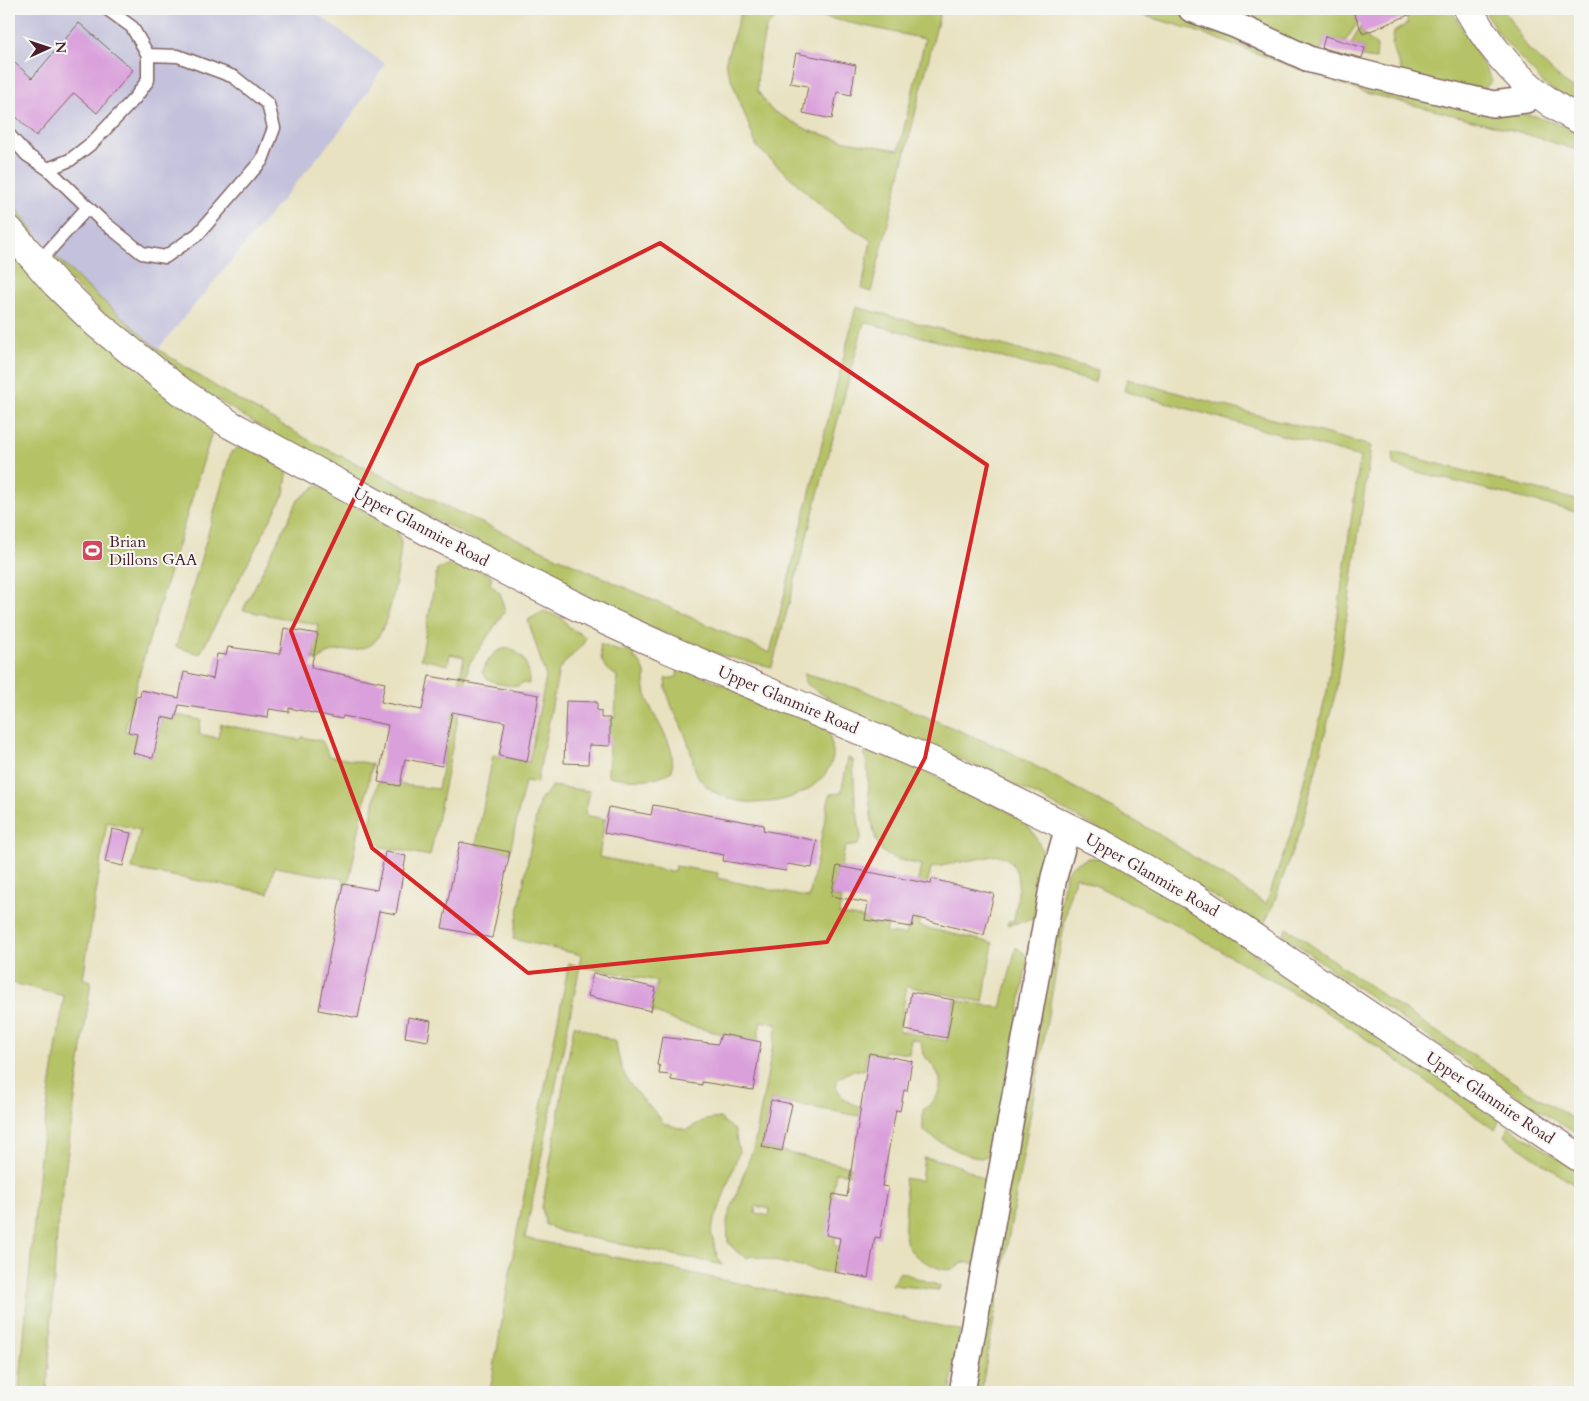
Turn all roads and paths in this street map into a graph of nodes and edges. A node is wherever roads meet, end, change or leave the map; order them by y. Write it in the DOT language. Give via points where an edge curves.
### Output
graph roads {
  1 [pos="107,9"];
  2 [pos="1191,9"];
  3 [pos="1468,9"];
  4 [pos="148,55"];
  5 [pos="1535,93"];
  6 [pos="1580,120"];
  7 [pos="9,135"];
  8 [pos="48,169"];
  9 [pos="88,208"];
  10 [pos="9,230"];
  11 [pos="37,264"];
  12 [pos="1068,827"];
  13 [pos="1580,1158"];
  14 [pos="962,1392"];
  1 -- 4 [label="lane" via="132,27"];
  2 -- 5 [label="street" via="1235,25 1310,60 1391,80 1493,104 1526,100"];
  3 -- 5 [label="main road" via="1485,38"];
  4 -- 8 [label="lane" via="148,80 135,98 92,143 70,160"];
  4 -- 9 [label="lane" via="178,56 234,77 268,104 274,128 262,160 198,234 165,257 142,253"];
  5 -- 6 [label="main road" via="1555,108"];
  7 -- 8 [label="lane" via="27,155"];
  8 -- 9 [label="lane"];
  9 -- 11 [label="lane"];
  10 -- 11 [label="main road, Upper Glanmire Road"];
  11 -- 12 [label="main road, Upper Glanmire Road" via="97,324 180,391 231,425 306,467 602,619 946,767"];
  12 -- 13 [label="main road, Upper Glanmire Road" via="1199,900"];
  12 -- 14 [label="street" via="1054,877"];
}
